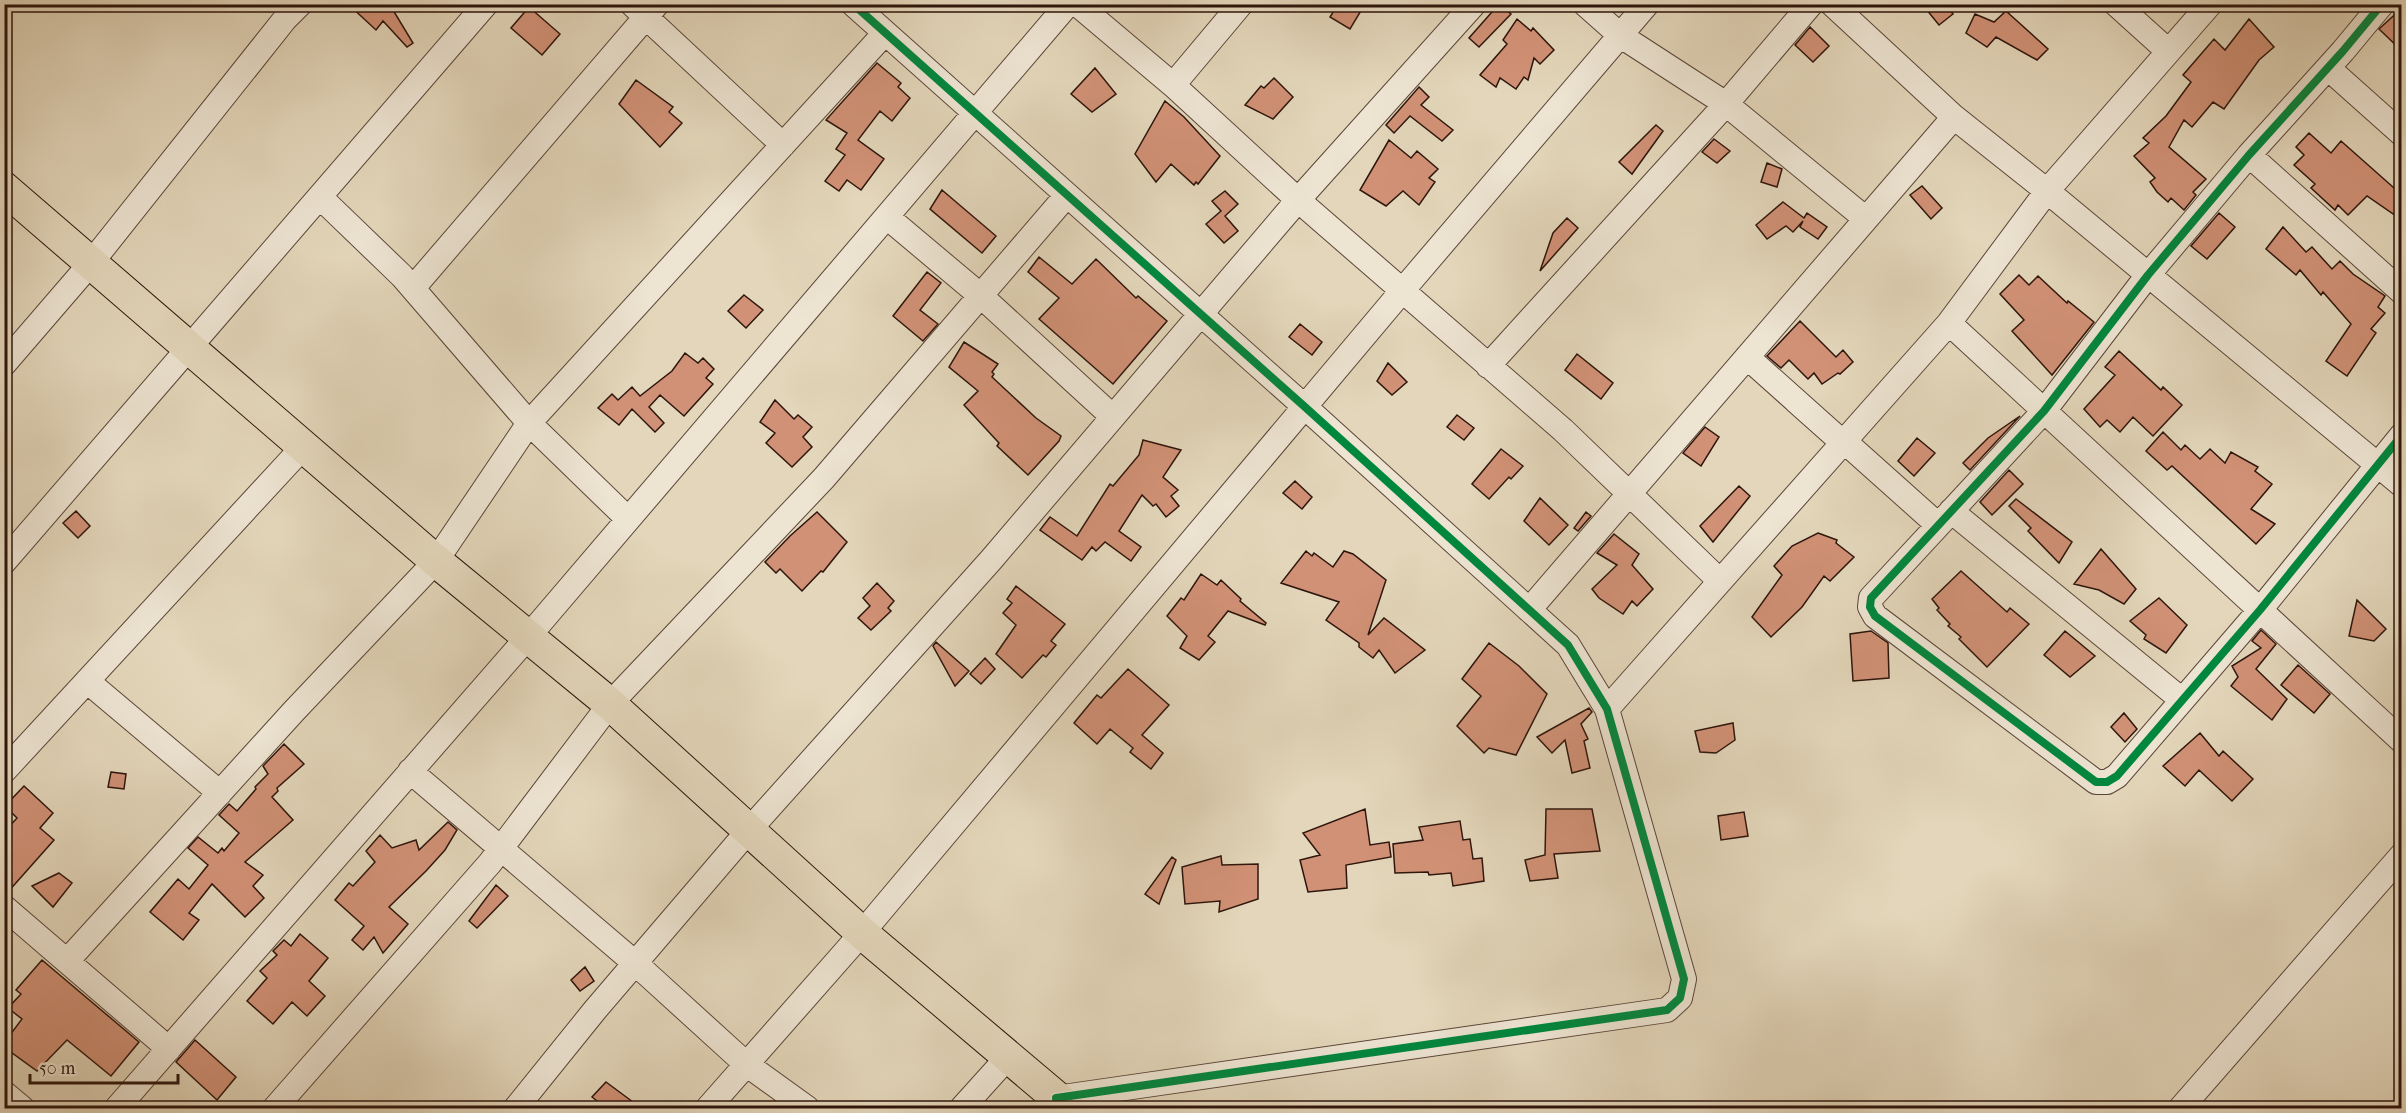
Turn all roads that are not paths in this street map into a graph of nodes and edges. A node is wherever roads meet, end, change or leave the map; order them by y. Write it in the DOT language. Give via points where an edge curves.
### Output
graph roads {
  1 [pos="300,4"];
  2 [pos="486,4"];
  3 [pos="853,4"];
  4 [pos="1068,4"];
  5 [pos="1077,4"];
  6 [pos="1241,4"];
  7 [pos="1474,4"];
  8 [pos="1585,4"];
  9 [pos="1647,4"];
  10 [pos="1811,4"];
  11 [pos="1832,4"];
  12 [pos="2116,4"];
  13 [pos="2210,4"];
  14 [pos="2382,4"];
  15 [pos="645,9"];
  16 [pos="885,33"];
  17 [pos="1621,36"];
  18 [pos="2168,51"];
  19 [pos="2328,68"];
  20 [pos="1173,85"];
  21 [pos="1726,104"];
  22 [pos="975,113"];
  23 [pos="1954,117"];
  24 [pos="2402,134"];
  25 [pos="783,145"];
  26 [pos="2249,154"];
  27 [pos="4,188"];
  28 [pos="2047,191"];
  29 [pos="1067,195"];
  30 [pos="320,197"];
  31 [pos="1298,200"];
  32 [pos="887,217"];
  33 [pos="1866,219"];
  34 [pos="92,263"];
  35 [pos="2148,275"];
  36 [pos="413,288"];
  37 [pos="1402,291"];
  38 [pos="2402,292"];
  39 [pos="981,296"];
  40 [pos="1200,314"];
  41 [pos="1949,323"];
  42 [pos="190,348"];
  43 [pos="1747,357"];
  44 [pos="4,364"];
  45 [pos="1488,366"];
  46 [pos="1796,401"];
  47 [pos="1305,407"];
  48 [pos="2044,411"];
  49 [pos="1113,417"];
  50 [pos="529,423"];
  51 [pos="2402,435"];
  52 [pos="1844,441"];
  53 [pos="304,446"];
  54 [pos="2377,463"];
  55 [pos="2402,485"];
  56 [pos="1629,494"];
  57 [pos="1945,518"];
  58 [pos="627,519"];
  59 [pos="436,561"];
  60 [pos="4,562"];
  61 [pos="1720,581"];
  62 [pos="1529,610"];
  63 [pos="2260,610"];
  64 [pos="527,638"];
  65 [pos="87,681"];
  66 [pos="2182,700"];
  67 [pos="610,704"];
  68 [pos="1607,709"];
  69 [pos="2402,741"];
  70 [pos="4,771"];
  71 [pos="410,771"];
  72 [pos="220,793"];
  73 [pos="749,830"];
  74 [pos="500,849"];
  75 [pos="2402,855"];
  76 [pos="4,907"];
  77 [pos="862,933"];
  78 [pos="67,961"];
  79 [pos="635,963"];
  80 [pos="168,1048"];
  81 [pos="1008,1057"];
  82 [pos="746,1064"];
  83 [pos="4,1093"];
  84 [pos="1061,1105"];
  85 [pos="22,1108"];
  86 [pos="117,1108"];
  87 [pos="275,1108"];
  88 [pos="516,1108"];
  89 [pos="708,1108"];
  90 [pos="807,1108"];
  91 [pos="962,1108"];
  92 [pos="2181,1108"];
  1 -- 34 [label="street"];
  2 -- 30 [label="street"];
  3 -- 16 [label="street"];
  4 -- 22 [label="street"];
  5 -- 20 [label="street"];
  6 -- 20 [label="street"];
  7 -- 31 [label="street"];
  8 -- 17 [label="street"];
  9 -- 17 [label="street"];
  10 -- 21 [label="street"];
  11 -- 23 [label="street"];
  12 -- 18 [label="street"];
  13 -- 18 [label="street"];
  14 -- 19 [label="street"];
  15 -- 25 [label="street"];
  15 -- 36 [label="street"];
  16 -- 22 [label="street"];
  16 -- 25 [label="street"];
  17 -- 21 [label="street"];
  17 -- 37 [label="street"];
  18 -- 28 [label="street"];
  19 -- 24 [label="street"];
  19 -- 26 [label="street"];
  20 -- 31 [label="street"];
  21 -- 33 [label="street"];
  21 -- 45 [label="street"];
  22 -- 29 [label="street"];
  22 -- 32 [label="street"];
  23 -- 28 [label="street"];
  23 -- 33 [label="street"];
  25 -- 50 [label="street"];
  26 -- 35 [label="street"];
  26 -- 38 [label="street"];
  27 -- 34 [label="main road"];
  28 -- 35 [label="street"];
  28 -- 41 [label="street"];
  29 -- 39 [label="street"];
  29 -- 40 [label="street"];
  30 -- 36 [label="street"];
  30 -- 42 [label="street"];
  31 -- 37 [label="street"];
  31 -- 40 [label="street"];
  32 -- 39 [label="street"];
  32 -- 58 [label="street"];
  33 -- 43 [label="street"];
  34 -- 42 [label="main road"];
  34 -- 44 [label="street"];
  35 -- 48 [label="street"];
  35 -- 54 [label="street"];
  36 -- 50 [label="street"];
  37 -- 45 [label="street"];
  37 -- 47 [label="street"];
  39 -- 49 [label="street"];
  39 -- 67 [label="street" via="824,478"];
  40 -- 47 [label="street"];
  40 -- 49 [label="street"];
  41 -- 48 [label="street"];
  41 -- 52 [label="street"];
  42 -- 53 [label="main road"];
  42 -- 60 [label="street"];
  43 -- 46 [label="street" via="1841,441"];
  43 -- 56 [label="street"];
  45 -- 56 [label="street" via="1563,430"];
  47 -- 62 [label="street"];
  47 -- 77 [label="street"];
  48 -- 57 [label="street"];
  48 -- 63 [label="street"];
  49 -- 73 [label="street" via="991,560"];
  50 -- 58 [label="street"];
  50 -- 59 [label="street"];
  51 -- 54 [label="street"];
  52 -- 57 [label="street"];
  52 -- 61 [label="street"];
  53 -- 59 [label="main road"];
  53 -- 65 [label="street"];
  54 -- 55 [label="street"];
  54 -- 63 [label="street"];
  56 -- 61 [label="street"];
  56 -- 62 [label="street"];
  57 -- 66 [label="street"];
  57 -- 66 [label="street" via="1871,598 1875,616 2096,782 2108,782 2117,776"];
  58 -- 64 [label="street"];
  59 -- 64 [label="main road"];
  59 -- 72 [label="street"];
  61 -- 68 [label="street"];
  62 -- 68 [label="street" via="1568,645"];
  63 -- 66 [label="street"];
  63 -- 69 [label="street"];
  64 -- 67 [label="main road"];
  64 -- 71 [label="street"];
  65 -- 70 [label="street"];
  65 -- 72 [label="street"];
  67 -- 73 [label="main road"];
  67 -- 74 [label="street"];
  68 -- 84 [label="street" via="1684,979 1680,998 1667,1010"];
  71 -- 74 [label="street"];
  71 -- 80 [label="street"];
  72 -- 78 [label="street"];
  73 -- 77 [label="main road"];
  73 -- 79 [label="street"];
  74 -- 79 [label="street"];
  74 -- 87 [label="street"];
  75 -- 92 [label="street"];
  76 -- 78 [label="street"];
  77 -- 81 [label="main road"];
  77 -- 82 [label="street"];
  78 -- 80 [label="street"];
  79 -- 82 [label="street"];
  79 -- 88 [label="street"];
  80 -- 86 [label="street"];
  81 -- 84 [label="main road"];
  81 -- 91 [label="street"];
  82 -- 89 [label="street"];
  82 -- 90 [label="street"];
  83 -- 85 [label="street"];
}
